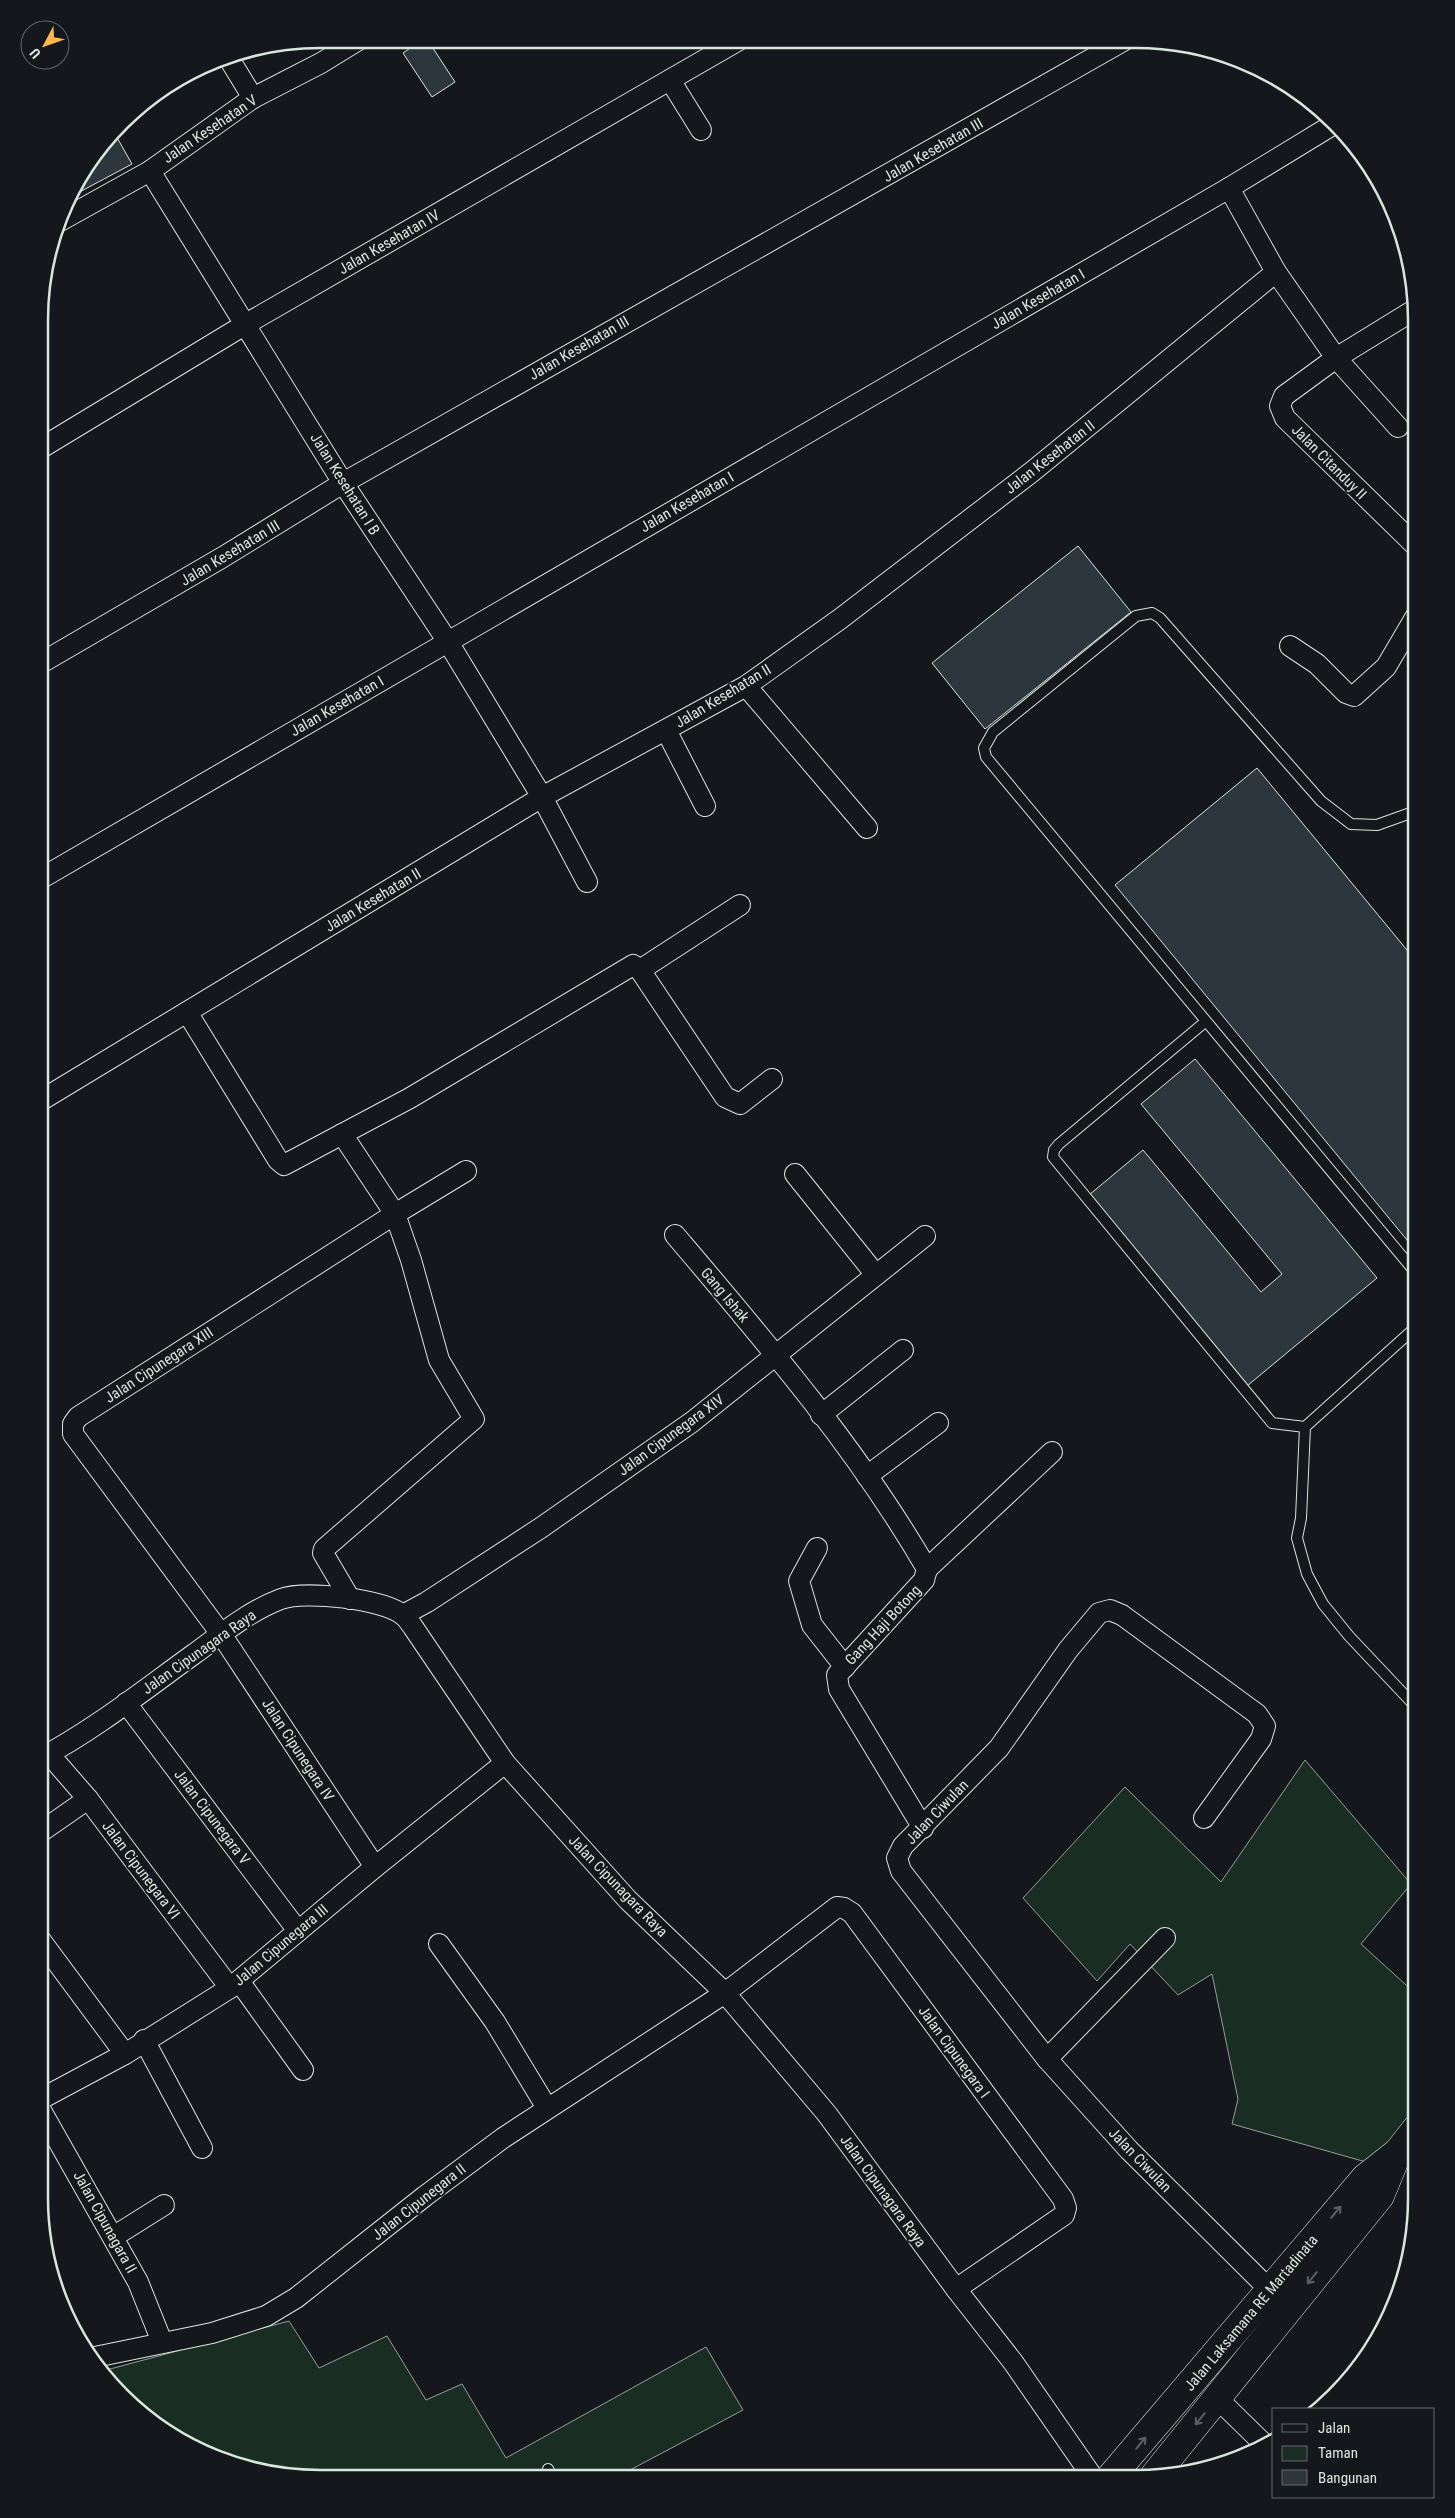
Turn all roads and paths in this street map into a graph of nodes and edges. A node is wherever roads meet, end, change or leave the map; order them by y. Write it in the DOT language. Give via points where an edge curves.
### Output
graph roads {
  1 [pos="345,48"];
  2 [pos="725,48"];
  3 [pos="1111,48"];
  4 [pos="231,62"];
  5 [pos="670,80"];
  6 [pos="253,98"];
  7 [pos="1328,127"];
  8 [pos="701,130"];
  9 [pos="150,170"];
  10 [pos="1229,188"];
  11 [pos="67,218"];
  12 [pos="1276,272"];
  13 [pos="1408,314"];
  14 [pos="246,324"];
  15 [pos="1336,358"];
  16 [pos="1398,428"];
  17 [pos="48,444"];
  18 [pos="343,483"];
  19 [pos="1408,538"];
  20 [pos="1408,630"];
  21 [pos="448,642"];
  22 [pos="1290,646"];
  23 [pos="48,659"];
  24 [pos="746,686"];
  25 [pos="666,730"];
  26 [pos="542,797"];
  27 [pos="706,806"];
  28 [pos="1408,814"];
  29 [pos="867,828"];
  30 [pos="48,874"];
  31 [pos="587,882"];
  32 [pos="740,905"];
  33 [pos="640,970"];
  34 [pos="188,1012"];
  35 [pos="1205,1022"];
  36 [pos="772,1079"];
  37 [pos="48,1096"];
  38 [pos="342,1134"];
  39 [pos="466,1171"];
  40 [pos="795,1174"];
  41 [pos="395,1214"];
  42 [pos="675,1235"];
  43 [pos="925,1236"];
  44 [pos="1408,1263"];
  45 [pos="876,1275"];
  46 [pos="1408,1334"];
  47 [pos="902,1350"];
  48 [pos="776,1354"];
  49 [pos="821,1415"];
  50 [pos="938,1423"];
  51 [pos="1305,1427"];
  52 [pos="1052,1452"];
  53 [pos="867,1476"];
  54 [pos="818,1548"];
  55 [pos="927,1569"];
  56 [pos="350,1599"];
  57 [pos="403,1615"];
  58 [pos="221,1634"];
  59 [pos="845,1667"];
  60 [pos="1408,1699"];
  61 [pos="126,1703"];
  62 [pos="48,1754"];
  63 [pos="48,1761"];
  64 [pos="505,1763"];
  65 [pos="88,1798"];
  66 [pos="1204,1818"];
  67 [pos="48,1827"];
  68 [pos="922,1828"];
  69 [pos="375,1867"];
  70 [pos="298,1931"];
  71 [pos="1164,1938"];
  72 [pos="439,1944"];
  73 [pos="48,1950"];
  74 [pos="234,1985"];
  75 [pos="725,1993"];
  76 [pos="144,2040"];
  77 [pos="125,2054"];
  78 [pos="1047,2059"];
  79 [pos="304,2070"];
  80 [pos="48,2095"];
  81 [pos="547,2108"];
  82 [pos="48,2123"];
  83 [pos="1408,2139"];
  84 [pos="202,2148"];
  85 [pos="1398,2152"];
  86 [pos="164,2205"];
  87 [pos="113,2237"];
  88 [pos="956,2289"];
  89 [pos="1270,2290"];
  90 [pos="162,2342"];
  91 [pos="98,2356"];
  92 [pos="1217,2398"];
  93 [pos="1260,2440"];
  94 [pos="1159,2469"];
  95 [pos="1088,2470"];
  96 [pos="1117,2470"];
  1 -- 6 [label="street, Jalan Kesehatan V"];
  2 -- 5 [label="street, Jalan Kesehatan IV"];
  3 -- 18 [label="street, Jalan Kesehatan III"];
  4 -- 6 [label="street"];
  5 -- 8 [label="street"];
  5 -- 14 [label="street, Jalan Kesehatan IV"];
  6 -- 9 [label="street, Jalan Kesehatan V"];
  7 -- 10 [label="street, Jalan Kesehatan I"];
  9 -- 11 [label="street, Jalan Kesehatan V"];
  9 -- 14 [label="street, Jalan Kesehatan I B"];
  10 -- 12 [label="street"];
  10 -- 21 [label="street, Jalan Kesehatan I"];
  12 -- 15 [label="street"];
  12 -- 24 [label="street, Jalan Kesehatan II" via="1047,460 840,619"];
  13 -- 15 [label="street, Jalan Citanduy II"];
  14 -- 17 [label="street, Jalan Kesehatan IV"];
  14 -- 18 [label="street, Jalan Kesehatan I B"];
  15 -- 16 [label="street"];
  15 -- 19 [label="street, Jalan Citanduy II" via="1284,396 1280,406 1285,418"];
  18 -- 21 [label="street, Jalan Kesehatan I B"];
  18 -- 23 [label="street, Jalan Kesehatan III" via="189,578"];
  20 -- 22 [label="street" via="1386,667 1354,696 1346,693 1317,664"];
  21 -- 26 [label="street, Jalan Kesehatan I B"];
  21 -- 30 [label="street, Jalan Kesehatan I"];
  24 -- 25 [label="street, Jalan Kesehatan II"];
  24 -- 29 [label="street"];
  25 -- 26 [label="street, Jalan Kesehatan II"];
  25 -- 27 [label="street"];
  26 -- 31 [label="street, Jalan Kesehatan I B"];
  26 -- 34 [label="street, Jalan Kesehatan II"];
  28 -- 35 [label="lane" via="1377,825 1351,824 1322,801 1160,618 1152,613 1136,616 992,732 984,748 986,757"];
  32 -- 33 [label="street"];
  33 -- 36 [label="street" via="725,1097 740,1104"];
  33 -- 38 [label="street" via="632,965 410,1098"];
  34 -- 37 [label="street, Jalan Kesehatan II"];
  34 -- 38 [label="street" via="284,1165"];
  35 -- 44 [label="lane"];
  35 -- 51 [label="lane" via="1059,1144 1053,1157 1268,1419 1281,1426"];
  38 -- 41 [label="street"];
  39 -- 41 [label="street, Jalan Cipunegara XIII"];
  40 -- 45 [label="street"];
  41 -- 56 [label="street" via="439,1360 474,1419 324,1549 323,1553"];
  41 -- 58 [label="street, Jalan Cipunegara XIII" via="78,1417 73,1424 73,1434"];
  42 -- 48 [label="street, Gang Ishak"];
  43 -- 45 [label="street, Jalan Cipunegara XIV"];
  45 -- 48 [label="street, Jalan Cipunegara XIV"];
  46 -- 51 [label="lane"];
  47 -- 49 [label="street"];
  48 -- 49 [label="street, Gang Haji Botong"];
  48 -- 57 [label="street, Jalan Cipunegara XIV" via="692,1422 542,1527"];
  49 -- 53 [label="street, Gang Haji Botong"];
  50 -- 53 [label="street"];
  51 -- 60 [label="lane" via="1298,1538 1307,1574 1323,1604"];
  52 -- 55 [label="street"];
  53 -- 55 [label="street, Gang Haji Botong"];
  54 -- 59 [label="street" via="799,1581 812,1625"];
  55 -- 59 [label="street, Gang Haji Botong" via="924,1580"];
  56 -- 57 [label="street, Jalan Cipunagara Raya"];
  56 -- 58 [label="street, Jalan Cipunagara Raya" via="312,1594 282,1599"];
  57 -- 64 [label="street, Jalan Cipunagara Raya"];
  58 -- 61 [label="street, Jalan Cipunagara Raya"];
  58 -- 69 [label="street, Jalan Cipunegara IV"];
  59 -- 68 [label="street, Gang Haji Botong" via="837,1675 839,1689"];
  61 -- 62 [label="street, Jalan Cipunagara Raya"];
  61 -- 70 [label="street, Jalan Cipunegara V"];
  63 -- 65 [label="street, Jalan Cipunegara VI"];
  64 -- 69 [label="street, Jalan Cipunegara III"];
  64 -- 75 [label="street, Jalan Cipunagara Raya" via="628,1900"];
  65 -- 67 [label="street"];
  65 -- 74 [label="street, Jalan Cipunegara VI"];
  66 -- 68 [label="street, Jalan Ciwulan" via="1261,1739 1264,1726 1257,1714 1122,1615 1110,1610 1099,1613 1068,1650 999,1748"];
  68 -- 78 [label="street, Jalan Ciwulan" via="903,1846 897,1858 901,1871"];
  69 -- 70 [label="street, Jalan Cipunegara III"];
  70 -- 74 [label="street, Jalan Cipunegara III"];
  71 -- 78 [label="street"];
  72 -- 81 [label="street" via="495,2022"];
  73 -- 77 [label="street"];
  74 -- 76 [label="street, Jalan Cipunegara III"];
  74 -- 79 [label="street, Jalan Cipunegara VI"];
  75 -- 81 [label="street, Jalan Cipunegara II"];
  75 -- 88 [label="street, Jalan Cipunagara Raya" via="827,2114"];
  75 -- 88 [label="street, Jalan Cipunegara I" via="837,1907 852,1913 1063,2199 1066,2208 1064,2215"];
  76 -- 77 [label="street, Jalan Cipunegara III"];
  76 -- 84 [label="street"];
  77 -- 80 [label="street, Jalan Cipunegara III"];
  78 -- 89 [label="street, Jalan Ciwulan" via="1129,2150"];
  81 -- 90 [label="street, Jalan Cipunegara II" via="425,2196 296,2298 266,2316 212,2333"];
  82 -- 87 [label="street, Jalan Cipunagara II"];
  83 -- 85 [label="highway, Jalan Laksamana RE Martadinata"];
  89 -- 85 [label="highway, Jalan Laksamana RE Martadinata, one-way" via="1365,2178"];
  85 -- 92 [label="highway, Jalan Laksamana RE Martadinata, one-way" via="1380,2196"];
  86 -- 87 [label="street"];
  87 -- 90 [label="street, Jalan Cipunagara II" via="138,2282"];
  88 -- 95 [label="street, Jalan Cipunagara Raya" via="1013,2362"];
  96 -- 89 [label="highway, Jalan Laksamana RE Martadinata, one-way"];
  90 -- 91 [label="street, Jalan Cipunegara II"];
  92 -- 93 [label="street"];
  92 -- 94 [label="highway, Jalan Laksamana RE Martadinata, one-way"];
}
